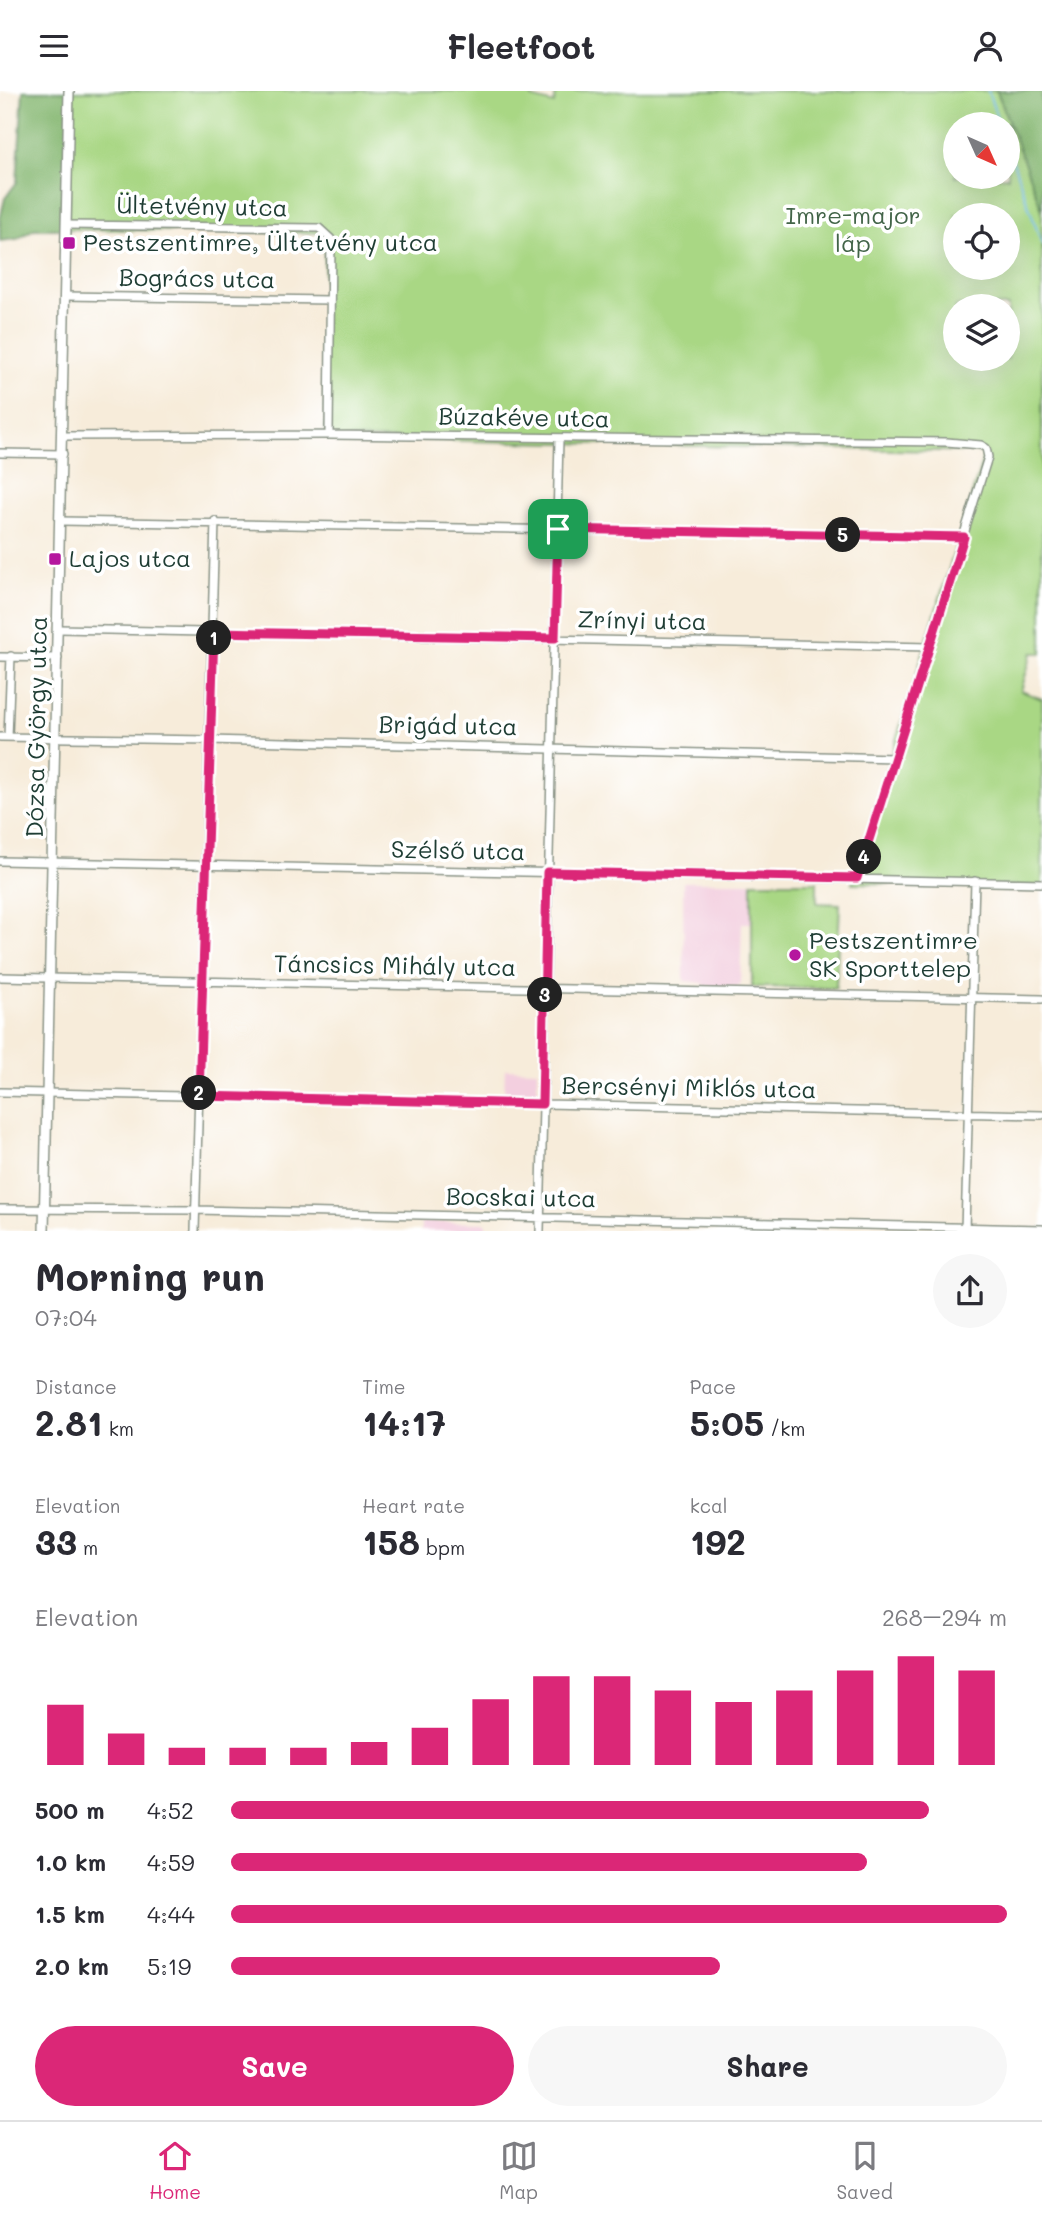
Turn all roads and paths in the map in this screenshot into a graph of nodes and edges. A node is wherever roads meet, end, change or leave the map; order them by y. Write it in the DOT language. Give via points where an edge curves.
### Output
graph roads {
  1 [pos="69,91"];
  2 [pos="66,225"];
  3 [pos="64,296"];
  4 [pos="330,300"];
  5 [pos="329,435"];
  6 [pos="63,436"];
  7 [pos="559,439"];
  8 [pos="0,453"];
  9 [pos="63,454"];
  10 [pos="61,521"];
  11 [pos="215,521"];
  12 [pos="558,529"];
  13 [pos="964,537"];
  14 [pos="59,629"];
  15 [pos="214,632"];
  16 [pos="555,638"];
  17 [pos="930,647"];
  18 [pos="11,656"];
  19 [pos="0,657"];
  20 [pos="58,658"];
  21 [pos="4,737"];
  22 [pos="56,739"];
  23 [pos="210,740"];
  24 [pos="552,748"];
  25 [pos="894,758"];
  26 [pos="0,861"];
  27 [pos="53,862"];
  28 [pos="206,865"];
  29 [pos="547,872"];
  30 [pos="857,878"];
  31 [pos="975,881"];
  32 [pos="1042,883"];
  33 [pos="0,977"];
  34 [pos="51,977"];
  35 [pos="202,981"];
  36 [pos="545,988"];
  37 [pos="970,998"];
  38 [pos="1042,999"];
  39 [pos="0,1092"];
  40 [pos="47,1093"];
  41 [pos="199,1096"];
  42 [pos="542,1104"];
  43 [pos="969,1113"];
  44 [pos="1042,1115"];
  45 [pos="0,1209"];
  46 [pos="45,1209"];
  47 [pos="196,1210"];
  48 [pos="541,1218"];
  49 [pos="965,1229"];
  50 [pos="1042,1229"];
  51 [pos="44,1231"];
  52 [pos="195,1231"];
  53 [pos="540,1231"];
  1 -- 2 [label="street, Dózsa György utca"];
  2 -- 3 [label="street, Dózsa György utca"];
  2 -- 4 [label="street, Ültetvény utca" via="319,228 331,239"];
  3 -- 4 [label="street, Bogrács utca"];
  3 -- 6 [label="street, Dózsa György utca"];
  4 -- 5 [label="street"];
  5 -- 6 [label="street, Búzakéve utca"];
  5 -- 7 [label="street, Búzakéve utca"];
  6 -- 9 [label="street, Dózsa György utca"];
  7 -- 12 [label="street"];
  7 -- 13 [label="street, Búzakéve utca" via="984,446 988,457"];
  8 -- 9 [label="street"];
  9 -- 10 [label="street, Dózsa György utca"];
  10 -- 11 [label="street"];
  10 -- 14 [label="street, Dózsa György utca"];
  11 -- 12 [label="street"];
  11 -- 15 [label="street"];
  12 -- 13 [label="street"];
  12 -- 16 [label="street"];
  13 -- 17 [label="street"];
  14 -- 15 [label="street, Zrínyi utca"];
  14 -- 20 [label="street, Dózsa György utca"];
  15 -- 16 [label="street, Zrínyi utca"];
  15 -- 23 [label="street"];
  16 -- 17 [label="street, Zrínyi utca"];
  16 -- 24 [label="street"];
  17 -- 25 [label="street"];
  18 -- 19 [label="street"];
  18 -- 20 [label="street"];
  18 -- 21 [label="street"];
  20 -- 22 [label="street, Dózsa György utca"];
  21 -- 22 [label="street, Brigád utca"];
  22 -- 23 [label="street, Brigád utca"];
  22 -- 27 [label="street, Dózsa György utca"];
  23 -- 24 [label="street, Brigád utca"];
  23 -- 28 [label="street"];
  24 -- 25 [label="street, Brigád utca"];
  24 -- 29 [label="street"];
  25 -- 30 [label="street"];
  26 -- 27 [label="street, Szélső utca"];
  27 -- 28 [label="street, Szélső utca"];
  27 -- 34 [label="street, Dózsa György utca"];
  28 -- 29 [label="street, Szélső utca"];
  28 -- 35 [label="street"];
  29 -- 30 [label="street, Szélső utca"];
  29 -- 36 [label="street"];
  30 -- 31 [label="street, Szélső utca"];
  31 -- 32 [label="street, Szélső utca"];
  31 -- 37 [label="street"];
  33 -- 34 [label="street, Táncsics Mihály utca"];
  34 -- 35 [label="street, Táncsics Mihály utca"];
  34 -- 40 [label="street, Dózsa György utca"];
  35 -- 36 [label="street, Táncsics Mihály utca"];
  35 -- 41 [label="street"];
  36 -- 37 [label="street, Táncsics Mihály utca"];
  36 -- 42 [label="street"];
  37 -- 38 [label="street, Táncsics Mihály utca"];
  37 -- 43 [label="street"];
  39 -- 40 [label="street, Bercsényi Miklós utca"];
  40 -- 41 [label="street, Bercsényi Miklós utca"];
  40 -- 46 [label="street, Dózsa György utca"];
  41 -- 42 [label="street, Bercsényi Miklós utca"];
  41 -- 47 [label="street"];
  42 -- 43 [label="street, Bercsényi Miklós utca"];
  42 -- 48 [label="street"];
  43 -- 44 [label="street, Bercsényi Miklós utca"];
  43 -- 49 [label="street"];
  45 -- 46 [label="street, Bocskai utca"];
  46 -- 47 [label="street, Bocskai utca"];
  46 -- 51 [label="street, Dózsa György utca"];
  47 -- 48 [label="street, Bocskai utca"];
  47 -- 52 [label="street"];
  48 -- 49 [label="street, Bocskai utca"];
  48 -- 53 [label="street"];
  49 -- 50 [label="street, Bocskai utca"];
}
